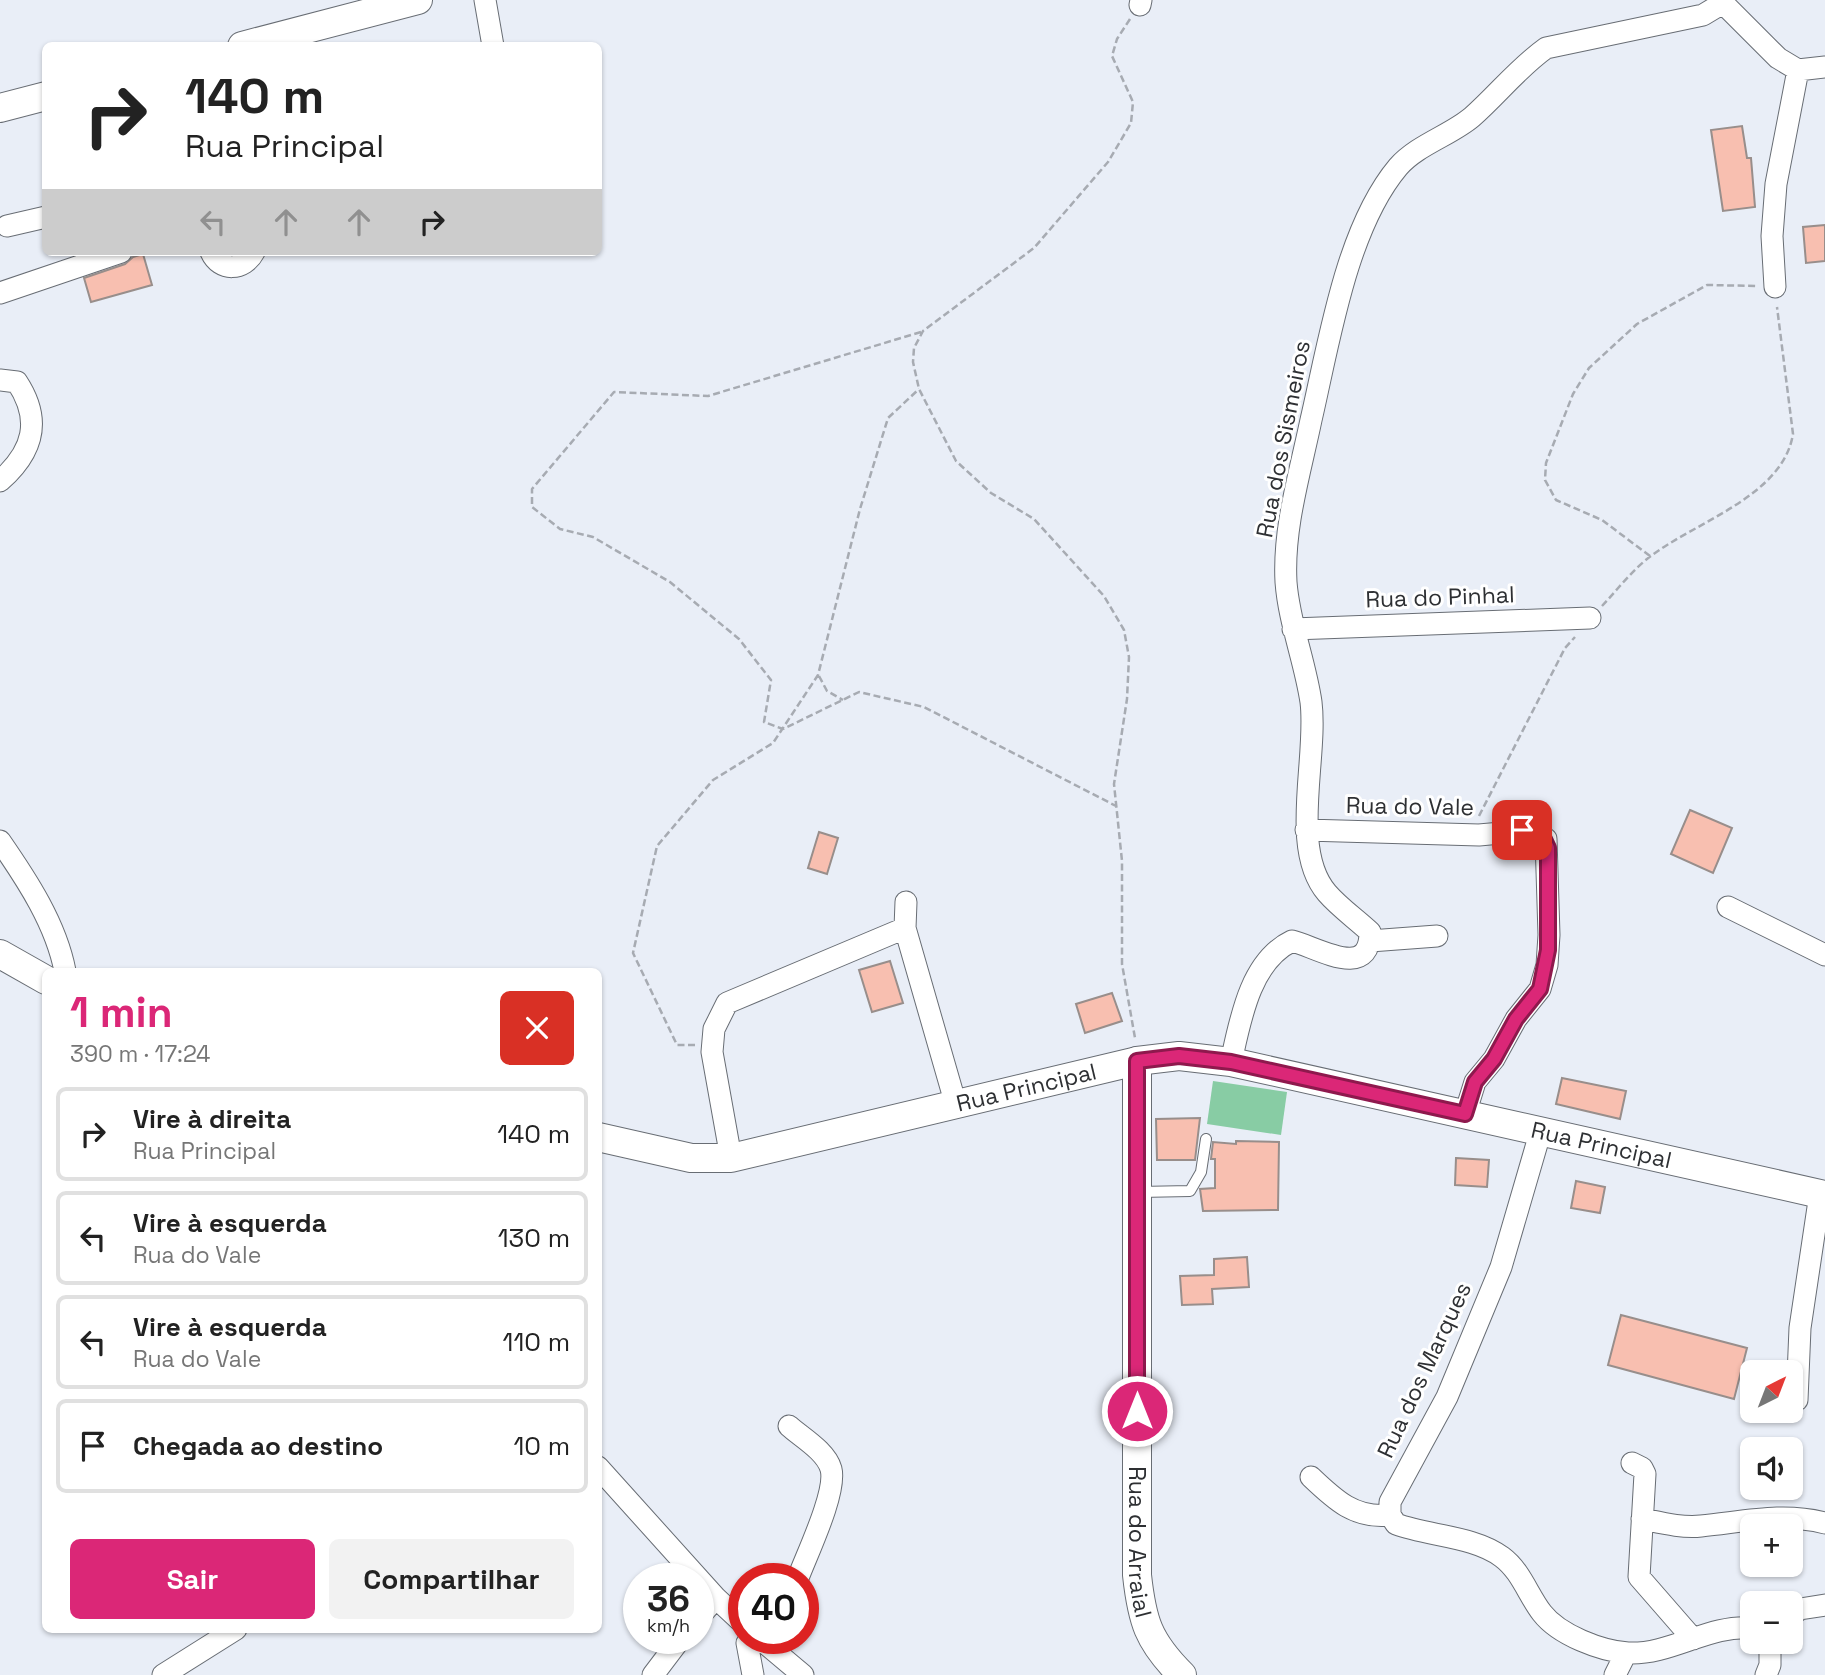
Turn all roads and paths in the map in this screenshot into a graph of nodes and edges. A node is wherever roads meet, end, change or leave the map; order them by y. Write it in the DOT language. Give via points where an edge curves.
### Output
graph roads {
  1 [pos="418,0"];
  2 [pos="485,0"];
  3 [pos="1722,1"];
  4 [pos="1140,3"];
  5 [pos="257,42"];
  6 [pos="492,42"];
  7 [pos="1825,67"];
  8 [pos="1798,70"];
  9 [pos="42,97"];
  10 [pos="0,108"];
  11 [pos="42,218"];
  12 [pos="7,226"];
  13 [pos="109,256"];
  14 [pos="214,256"];
  15 [pos="251,256"];
  16 [pos="1775,287"];
  17 [pos="0,293"];
  18 [pos="923,331"];
  19 [pos="0,380"];
  20 [pos="919,389"];
  21 [pos="0,481"];
  22 [pos="1650,556"];
  23 [pos="1590,618"];
  24 [pos="1293,629"];
  25 [pos="818,675"];
  26 [pos="843,700"];
  27 [pos="783,729"];
  28 [pos="1116,806"];
  29 [pos="1306,830"];
  30 [pos="1469,834"];
  31 [pos="0,841"];
  32 [pos="906,902"];
  33 [pos="1728,907"];
  34 [pos="905,928"];
  35 [pos="1437,936"];
  36 [pos="1370,941"];
  37 [pos="0,954"];
  38 [pos="1825,955"];
  39 [pos="64,968"];
  40 [pos="42,978"];
  41 [pos="712,1045"];
  42 [pos="1137,1061"];
  43 [pos="1231,1062"];
  44 [pos="956,1105"];
  45 [pos="1465,1114"];
  46 [pos="1541,1130"];
  47 [pos="602,1138"];
  48 [pos="1206,1139"];
  49 [pos="731,1158"];
  50 [pos="1136,1192"];
  51 [pos="1823,1194"];
  52 [pos="1799,1360"];
  53 [pos="789,1426"];
  54 [pos="1632,1463"];
  55 [pos="602,1471"];
  56 [pos="1311,1477"];
  57 [pos="1390,1515"];
  58 [pos="1642,1519"];
  59 [pos="1825,1523"];
  60 [pos="803,1563"];
  61 [pos="716,1598"];
  62 [pos="1825,1605"];
  63 [pos="728,1609"];
  64 [pos="1803,1609"];
  65 [pos="1740,1627"];
  66 [pos="230,1633"];
  67 [pos="1693,1639"];
  68 [pos="1626,1653"];
  69 [pos="669,1654"];
  70 [pos="749,1654"];
  71 [pos="781,1654"];
  72 [pos="1770,1654"];
  73 [pos="163,1675"];
  74 [pos="653,1675"];
  75 [pos="753,1675"];
  76 [pos="803,1675"];
  77 [pos="1182,1675"];
  78 [pos="1615,1675"];
  79 [pos="1766,1675"];
  1 -- 5 [label="main road"];
  2 -- 6 [label="street"];
  3 -- 8 [label="street" via="1778,58"];
  3 -- 24 [label="street, Rua dos Sismeiros" via="1703,15 1546,48 1471,117 1400,165 1379,194 1342,280 1291,512 1286,581"];
  4 -- 18 [label="path" via="1117,39 1112,56 1133,102 1130,123 1108,162 1034,248"];
  7 -- 8 [label="street"];
  8 -- 16 [label="street" via="1776,184"];
  9 -- 10 [label="main road"];
  11 -- 12 [label="street"];
  13 -- 17 [label="street"];
  14 -- 15 [label="street" via="218,263 233,267"];
  16 -- 22 [label="path" via="1793,434 1790,453 1780,470 1741,500"];
  16 -- 22 [label="path" via="1707,285 1637,324 1589,368 1573,394 1546,463 1545,480 1556,500 1602,520"];
  18 -- 20 [label="path" via="913,362"];
  18 -- 27 [label="path" via="708,396 614,392 532,489 532,507 560,529 593,537 670,582 739,639 771,680 764,722"];
  19 -- 21 [label="street" via="17,382 32,408 32,428 24,452"];
  20 -- 25 [label="path" via="888,418"];
  20 -- 28 [label="path" via="956,461 991,493 1034,519 1104,596 1124,630 1128,689 1114,783"];
  22 -- 23 [label="path"];
  23 -- 24 [label="street, Rua do Pinhal"];
  23 -- 30 [label="path" via="1565,648"];
  24 -- 29 [label="street, Rua dos Sismeiros" via="1311,701 1313,749"];
  25 -- 26 [label="path" via="827,691"];
  25 -- 27 [label="path"];
  26 -- 27 [label="path"];
  26 -- 28 [label="path" via="859,692 924,707"];
  27 -- 41 [label="path" via="773,743 713,780 657,846 633,953 677,1045"];
  28 -- 42 [label="path" via="1122,861 1122,964 1134,1016"];
  29 -- 30 [label="street, Rua do Vale"];
  29 -- 36 [label="street, Rua dos Sismeiros" via="1308,852 1326,892 1370,932"];
  30 -- 45 [label="street, Rua do Vale" via="1534,830 1546,839 1549,935 1540,989 1475,1082"];
  31 -- 39 [label="street" via="27,879 58,944"];
  32 -- 34 [label="street"];
  33 -- 38 [label="street"];
  34 -- 41 [label="street" via="727,1003"];
  34 -- 44 [label="street"];
  35 -- 36 [label="street"];
  36 -- 43 [label="street" via="1351,959 1335,958 1292,941 1278,947 1262,967"];
  37 -- 40 [label="main road"];
  41 -- 49 [label="street"];
  42 -- 43 [label="main road, Rua Principal" via="1179,1056"];
  42 -- 44 [label="main road, Rua Principal"];
  42 -- 50 [label="main road, Rua do Arraial"];
  43 -- 45 [label="main road, Rua Principal"];
  44 -- 49 [label="main road, Rua Principal"];
  45 -- 46 [label="main road, Rua Principal"];
  46 -- 51 [label="main road, Rua Principal"];
  46 -- 57 [label="street, Rua dos Marques" via="1501,1266 1447,1397 1390,1502"];
  47 -- 49 [label="main road, Rua Principal" via="691,1157"];
  48 -- 50 [label="lane" via="1202,1172 1191,1191"];
  50 -- 77 [label="main road, Rua do Arraial" via="1138,1575 1143,1618 1151,1639"];
  51 -- 52 [label="street"];
  53 -- 60 [label="street" via="831,1469 830,1490"];
  54 -- 58 [label="street" via="1645,1474"];
  55 -- 61 [label="street"];
  56 -- 57 [label="street" via="1355,1512 1372,1517"];
  57 -- 68 [label="street" via="1396,1524 1480,1546 1502,1557 1543,1615 1564,1632"];
  58 -- 59 [label="street" via="1683,1526 1777,1518"];
  58 -- 67 [label="street" via="1639,1577"];
  61 -- 63 [label="street"];
  62 -- 64 [label="street"];
  65 -- 67 [label="street"];
  66 -- 73 [label="street"];
  67 -- 68 [label="street" via="1660,1650"];
  68 -- 78 [label="street"];
  69 -- 74 [label="street"];
  70 -- 75 [label="street"];
  71 -- 76 [label="street"];
  72 -- 79 [label="street"];
}
